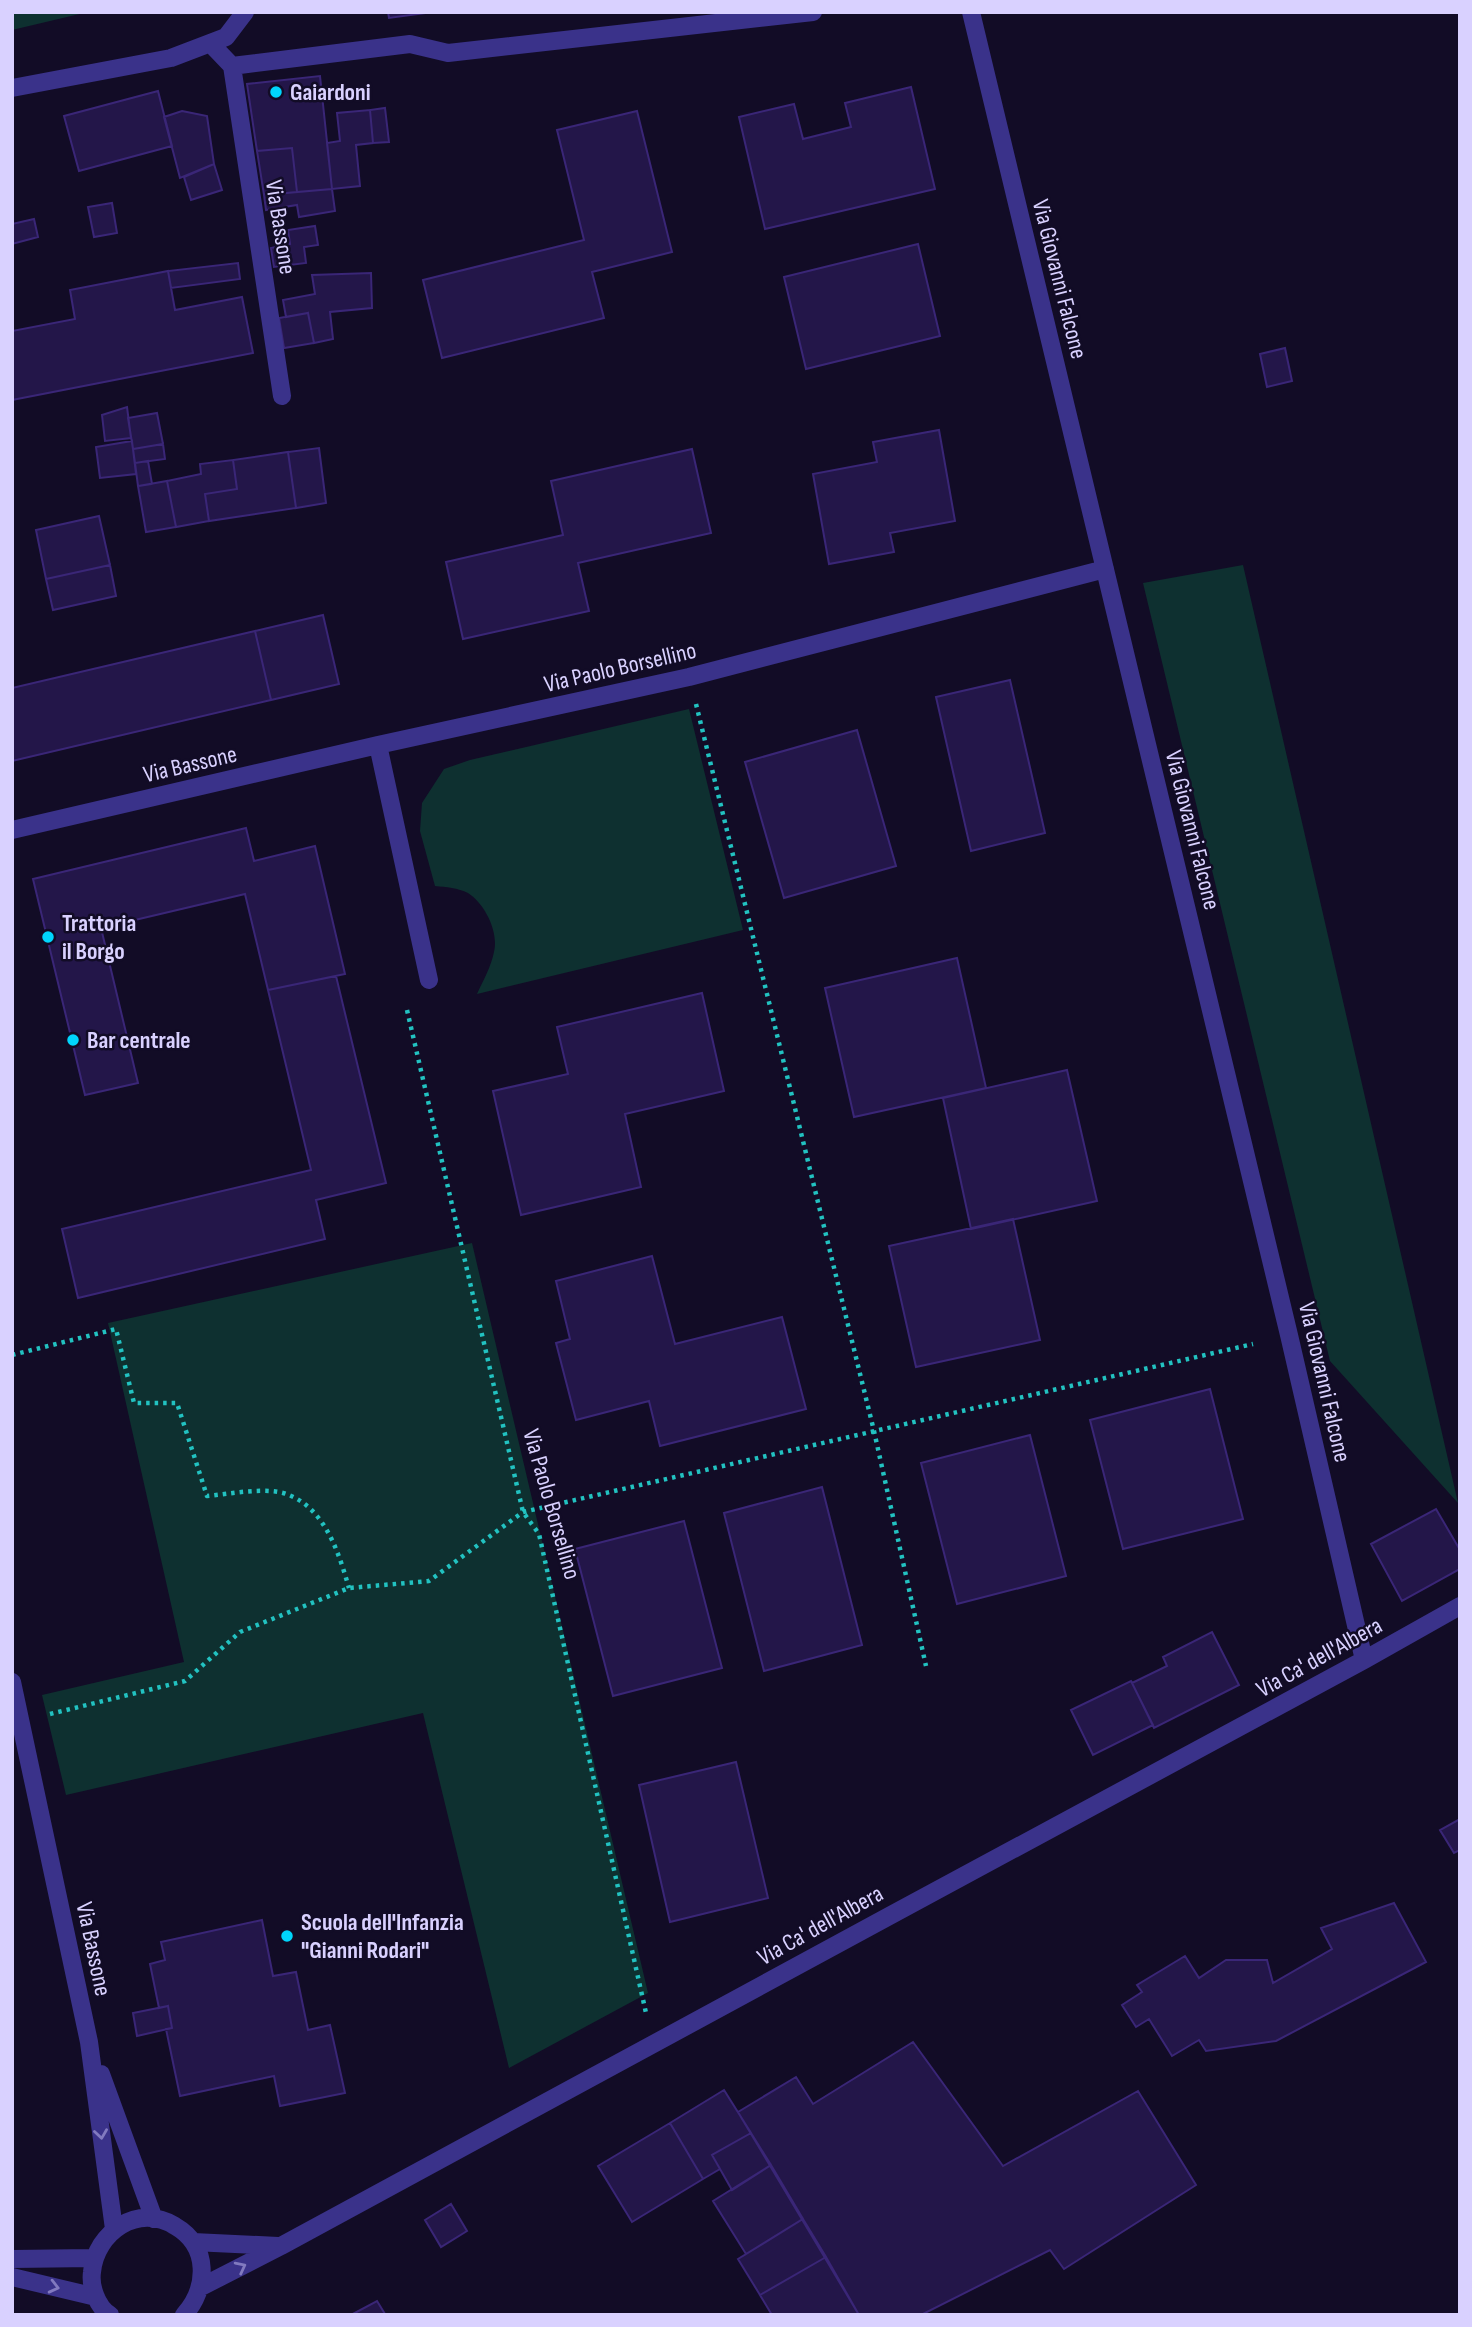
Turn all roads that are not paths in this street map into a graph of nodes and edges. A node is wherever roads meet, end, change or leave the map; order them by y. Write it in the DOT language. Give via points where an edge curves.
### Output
graph roads {
  1 [pos="245,12"];
  2 [pos="813,12"];
  3 [pos="971,12"];
  4 [pos="210,43"];
  5 [pos="232,66"];
  6 [pos="12,88"];
  7 [pos="282,396"];
  8 [pos="1105,569"];
  9 [pos="378,745"];
  10 [pos="12,831"];
  11 [pos="429,980"];
  12 [pos="1460,1606"];
  13 [pos="1364,1660"];
  14 [pos="12,1682"];
  15 [pos="89,2042"];
  16 [pos="154,2219"];
  17 [pos="114,2229"];
  18 [pos="192,2242"];
  19 [pos="281,2246"];
  20 [pos="93,2258"];
  21 [pos="12,2259"];
  22 [pos="12,2277"];
  23 [pos="201,2287"];
  24 [pos="96,2297"];
  25 [pos="110,2315"];
  26 [pos="184,2315"];
  1 -- 4 [label="street" via="226,37"];
  2 -- 5 [label="street" via="448,53 410,44"];
  3 -- 8 [label="street, Via Giovanni Falcone"];
  4 -- 5 [label="street"];
  4 -- 6 [label="street" via="171,58"];
  5 -- 7 [label="street, Via Bassone"];
  8 -- 9 [label="street, Via Paolo Borsellino" via="690,677"];
  8 -- 13 [label="street, Via Giovanni Falcone"];
  9 -- 10 [label="street, Via Bassone"];
  9 -- 11 [label="street"];
  12 -- 13 [label="street, Via Ca' dell'Albera"];
  13 -- 19 [label="street, Via Ca' dell'Albera"];
  14 -- 15 [label="street, Via Bassone"];
  15 -- 16 [label="street"];
  15 -- 17 [label="street, Via Bassone, one-way"];
  16 -- 17 [label="street" via="131,2221"];
  16 -- 18 [label="street" via="176,2226"];
  17 -- 20 [label="street"];
  18 -- 19 [label="street"];
  18 -- 23 [label="street" via="202,2265"];
  23 -- 19 [label="street, Via Ca' dell'Albera, one-way"];
  20 -- 21 [label="street"];
  20 -- 24 [label="street"];
  22 -- 24 [label="street, one-way"];
  23 -- 26 [label="street"];
  24 -- 25 [label="street"];
}
